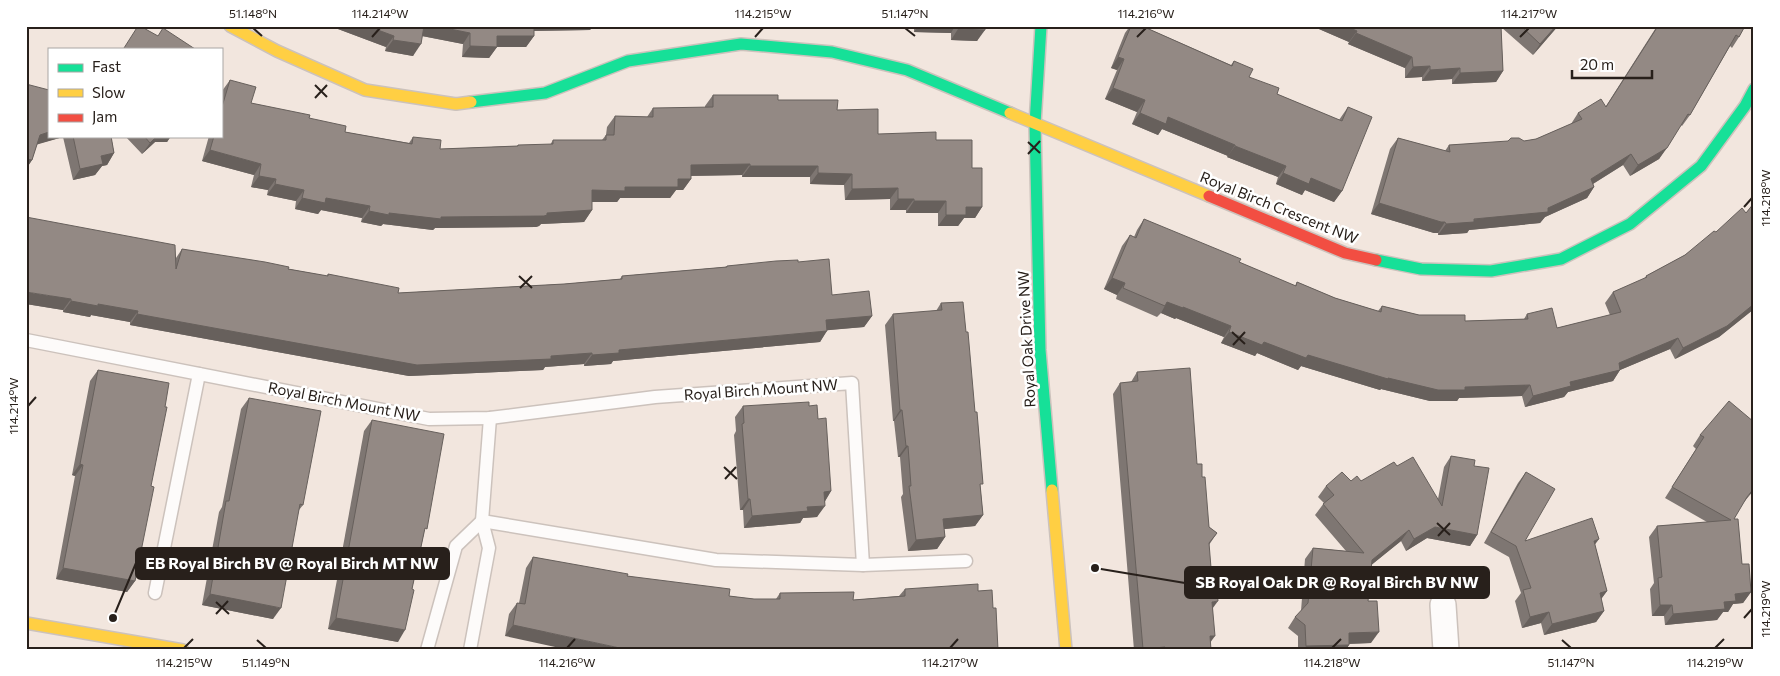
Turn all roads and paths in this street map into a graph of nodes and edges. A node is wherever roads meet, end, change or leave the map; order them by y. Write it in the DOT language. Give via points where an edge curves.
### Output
graph roads {
  1 [pos="230,26"];
  2 [pos="1041,26"];
  3 [pos="1754,89"];
  4 [pos="1035,124"];
  5 [pos="26,340"];
  6 [pos="199,374"];
  7 [pos="490,418"];
  8 [pos="482,521"];
  9 [pos="966,561"];
  10 [pos="863,565"];
  11 [pos="154,593"];
  12 [pos="1443,605"];
  13 [pos="26,623"];
  14 [pos="183,650"];
  15 [pos="427,650"];
  16 [pos="470,650"];
  17 [pos="1066,650"];
  18 [pos="1446,650"];
  1 -- 4 [label="street, Royal Birch Crescent NW" via="365,90 456,104 545,93 628,61 741,44 832,52 907,70"];
  2 -- 4 [label="street, Royal Oak Drive NW"];
  3 -- 4 [label="street, Royal Birch Crescent NW" via="1701,166 1630,224 1560,259 1491,271 1421,270 1345,253"];
  4 -- 17 [label="street, Royal Oak Drive NW" via="1040,350"];
  5 -- 6 [label="lane, Royal Birch Mount NW"];
  6 -- 7 [label="lane, Royal Birch Mount NW" via="429,419"];
  6 -- 11 [label="lane"];
  7 -- 8 [label="lane"];
  7 -- 10 [label="lane, Royal Birch Mount NW" via="655,397 852,383"];
  8 -- 10 [label="lane" via="716,560"];
  8 -- 15 [label="lane" via="456,546"];
  8 -- 16 [label="lane" via="489,548"];
  9 -- 10 [label="lane"];
  12 -- 18 [label="street"];
  13 -- 14 [label="street"];
}
